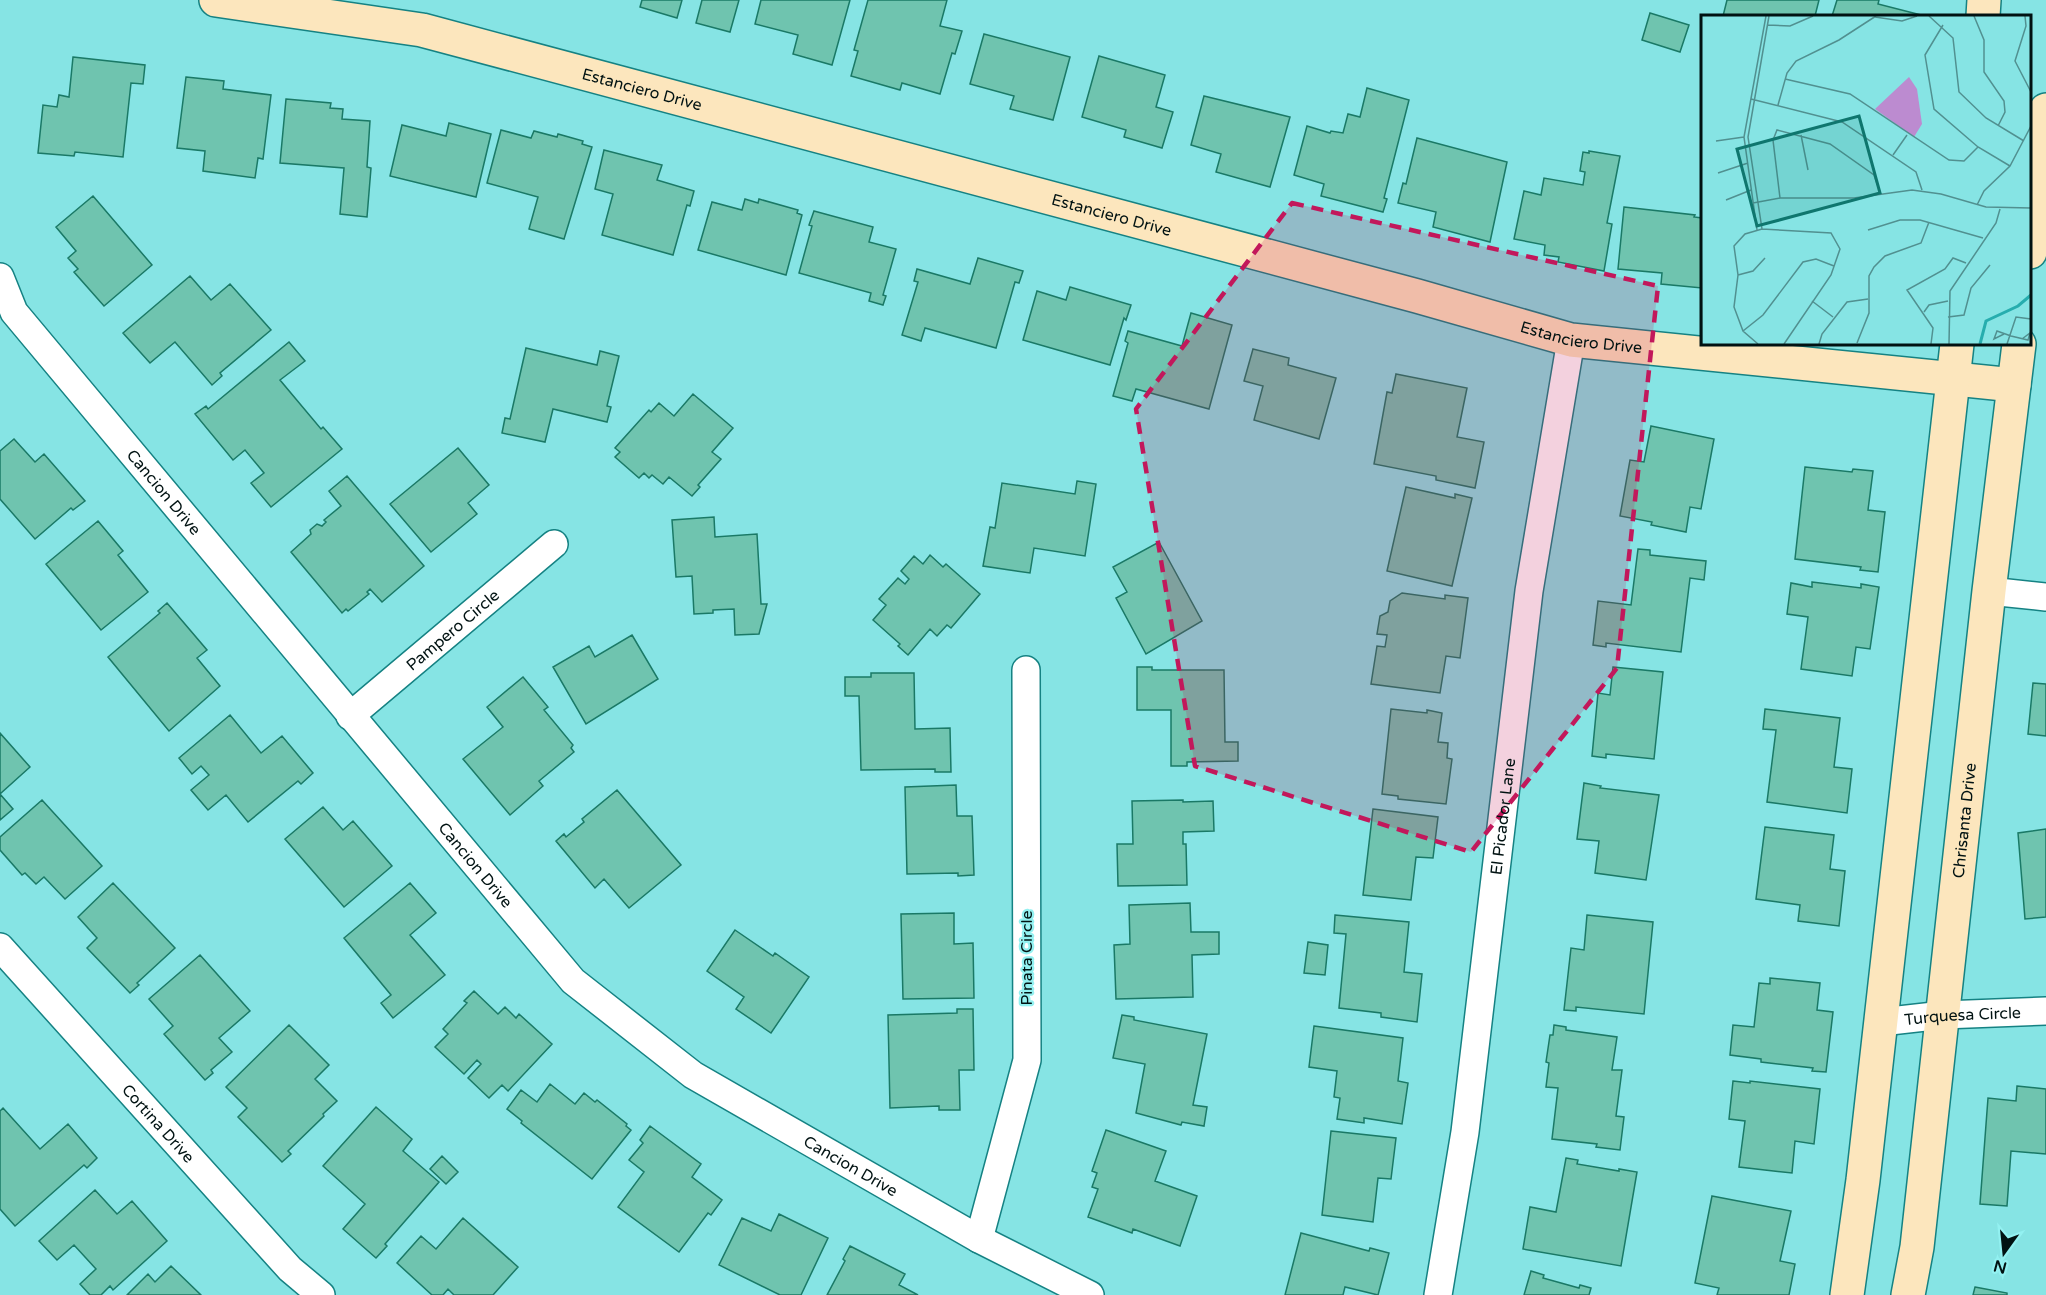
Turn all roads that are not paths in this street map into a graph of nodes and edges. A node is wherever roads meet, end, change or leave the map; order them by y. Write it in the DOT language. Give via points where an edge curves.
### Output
graph roads {
  1 [pos="216,0"];
  2 [pos="1984,0"];
  3 [pos="1983,15"];
  4 [pos="2046,110"];
  5 [pos="2031,243"];
  6 [pos="0,277"];
  7 [pos="1571,340"];
  8 [pos="1956,345"];
  9 [pos="2019,345"];
  10 [pos="1954,379"];
  11 [pos="2014,385"];
  12 [pos="554,544"];
  13 [pos="1989,591"];
  14 [pos="2046,597"];
  15 [pos="1026,670"];
  16 [pos="350,716"];
  17 [pos="0,947"];
  18 [pos="2046,1011"];
  19 [pos="1944,1015"];
  20 [pos="1881,1022"];
  21 [pos="979,1239"];
  22 [pos="321,1295"];
  23 [pos="1089,1295"];
  24 [pos="1438,1295"];
  25 [pos="1847,1295"];
  26 [pos="1908,1295"];
  1 -- 7 [label="street, Estanciero Drive" via="422,30"];
  2 -- 3 [label="street"];
  4 -- 5 [label="street"];
  6 -- 16 [label="street, Cancion Drive" via="14,312"];
  7 -- 10 [label="street, Estanciero Drive"];
  7 -- 24 [label="street, El Picador Lane" via="1529,591 1465,1132"];
  8 -- 10 [label="street"];
  9 -- 11 [label="street, Chrisanta Drive"];
  10 -- 11 [label="street, Estanciero Drive"];
  10 -- 20 [label="street"];
  11 -- 13 [label="street, Chrisanta Drive"];
  12 -- 16 [label="street, Pampero Circle"];
  13 -- 14 [label="street"];
  13 -- 19 [label="street, Chrisanta Drive"];
  15 -- 21 [label="street, Pinata Circle" via="1027,1060"];
  16 -- 21 [label="street, Cancion Drive" via="573,981 693,1075"];
  17 -- 22 [label="street, Cortina Drive" via="290,1269"];
  18 -- 19 [label="street, Turquesa Circle"];
  19 -- 20 [label="street, Turquesa Circle"];
  19 -- 26 [label="street, Chrisanta Drive"];
  20 -- 25 [label="street"];
  21 -- 23 [label="street, Cancion Drive"];
}
